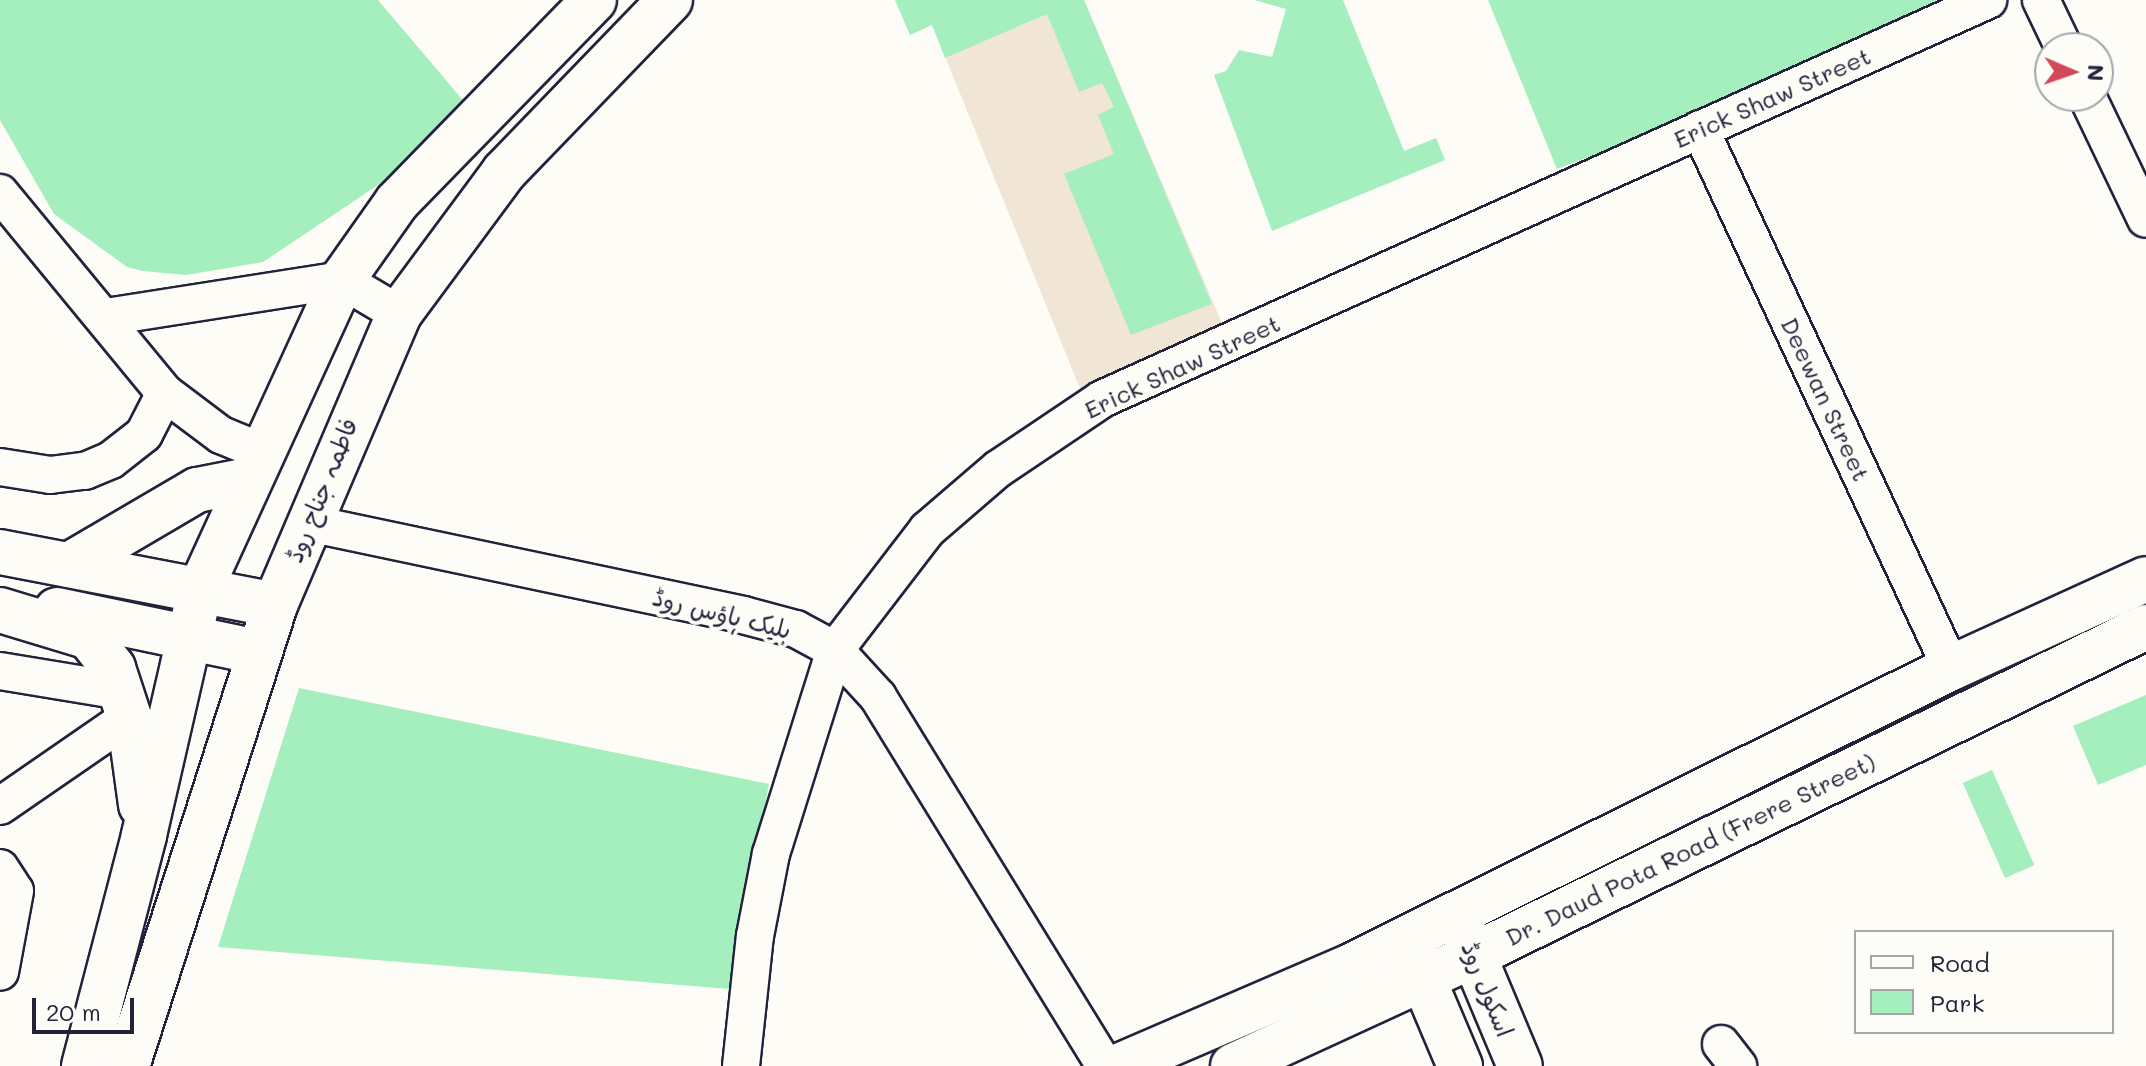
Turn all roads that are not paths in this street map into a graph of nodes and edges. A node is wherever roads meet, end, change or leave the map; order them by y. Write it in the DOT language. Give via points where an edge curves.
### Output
graph roads {
  1 [pos="594,0"];
  2 [pos="670,0"];
  3 [pos="1988,0"];
  4 [pos="2041,0"];
  5 [pos="2056,32"];
  6 [pos="2095,112"];
  7 [pos="1700,129"];
  8 [pos="0,193"];
  9 [pos="2146,219"];
  10 [pos="342,280"];
  11 [pos="399,314"];
  12 [pos="106,317"];
  13 [pos="165,393"];
  14 [pos="254,465"];
  15 [pos="0,467"];
  16 [pos="308,523"];
  17 [pos="0,552"];
  18 [pos="69,565"];
  19 [pos="2146,579"];
  20 [pos="200,590"];
  21 [pos="0,600"];
  22 [pos="275,605"];
  23 [pos="0,610"];
  24 [pos="2146,627"];
  25 [pos="192,634"];
  26 [pos="835,650"];
  27 [pos="258,652"];
  28 [pos="1951,668"];
  29 [pos="0,671"];
  30 [pos="125,704"];
  31 [pos="0,806"];
  32 [pos="144,835"];
  33 [pos="0,868"];
  34 [pos="1456,913"];
  35 [pos="1406,936"];
  36 [pos="1474,955"];
  37 [pos="0,972"];
  38 [pos="1423,979"];
  39 [pos="84,1066"];
  40 [pos="127,1066"];
  41 [pos="741,1066"];
  42 [pos="1105,1066"];
  43 [pos="1119,1066"];
  44 [pos="1233,1066"];
  45 [pos="1460,1066"];
  46 [pos="1520,1066"];
  1 -- 10 [label="main road" via="397,202"];
  2 -- 11 [label="main road, فاطمہ جناح روڈ" via="504,172"];
  3 -- 7 [label="street, Erick Shaw Street"];
  4 -- 5 [label="street"];
  6 -- 9 [label="street"];
  7 -- 26 [label="street, Erick Shaw Street" via="1102,399 998,469 927,530"];
  7 -- 28 [label="street, Deewan Street"];
  8 -- 12 [label="street"];
  10 -- 11 [label="street"];
  10 -- 12 [label="street"];
  10 -- 14 [label="main road"];
  11 -- 16 [label="main road, فاطمہ جناح روڈ"];
  12 -- 13 [label="street"];
  13 -- 14 [label="street"];
  13 -- 15 [label="street" via="144,434 85,471 50,475"];
  14 -- 18 [label="main road" via="197,490"];
  14 -- 20 [label="main road"];
  16 -- 22 [label="main road, فاطمہ جناح روڈ"];
  16 -- 26 [label="street, بلیک ہاؤس روڈ" via="743,615 796,629"];
  17 -- 18 [label="main road"];
  18 -- 20 [label="main road"];
  19 -- 28 [label="main road, Dr. Daud Pota Road (Frere Street)"];
  20 -- 22 [label="main road"];
  20 -- 25 [label="main road"];
  21 -- 25 [label="main road"];
  22 -- 27 [label="main road, فاطمہ جناح روڈ"];
  23 -- 30 [label="main road" via="89,637 113,668"];
  24 -- 36 [label="main road, Dr. Daud Pota Road (Frere Street)"];
  25 -- 27 [label="main road"];
  25 -- 32 [label="main road"];
  26 -- 41 [label="street, Erick Shaw Street" via="771,854 753,949"];
  26 -- 42 [label="street, بلیک ہاؤس روڈ" via="878,697"];
  27 -- 40 [label="main road, فاطمہ جناح روڈ"];
  28 -- 34 [label="main road, Dr. Daud Pota Road (Frere Street)"];
  29 -- 30 [label="street"];
  30 -- 31 [label="street"];
  30 -- 32 [label="main road"];
  32 -- 39 [label="main road"];
  33 -- 37 [label="street" via="15,891"];
  34 -- 35 [label="main road, Dr. Daud Pota Road (Frere Street)"];
  34 -- 36 [label="main road, اسکول روڈ"];
  35 -- 38 [label="main road"];
  35 -- 43 [label="main road, Dr. Daud Pota Road (Frere Street)" via="1351,966"];
  36 -- 38 [label="main road, Dr. Daud Pota Road (Frere Street)"];
  36 -- 46 [label="main road, اسکول روڈ"];
  38 -- 44 [label="main road, Dr. Daud Pota Road (Frere Street)"];
  38 -- 45 [label="main road"];
}
